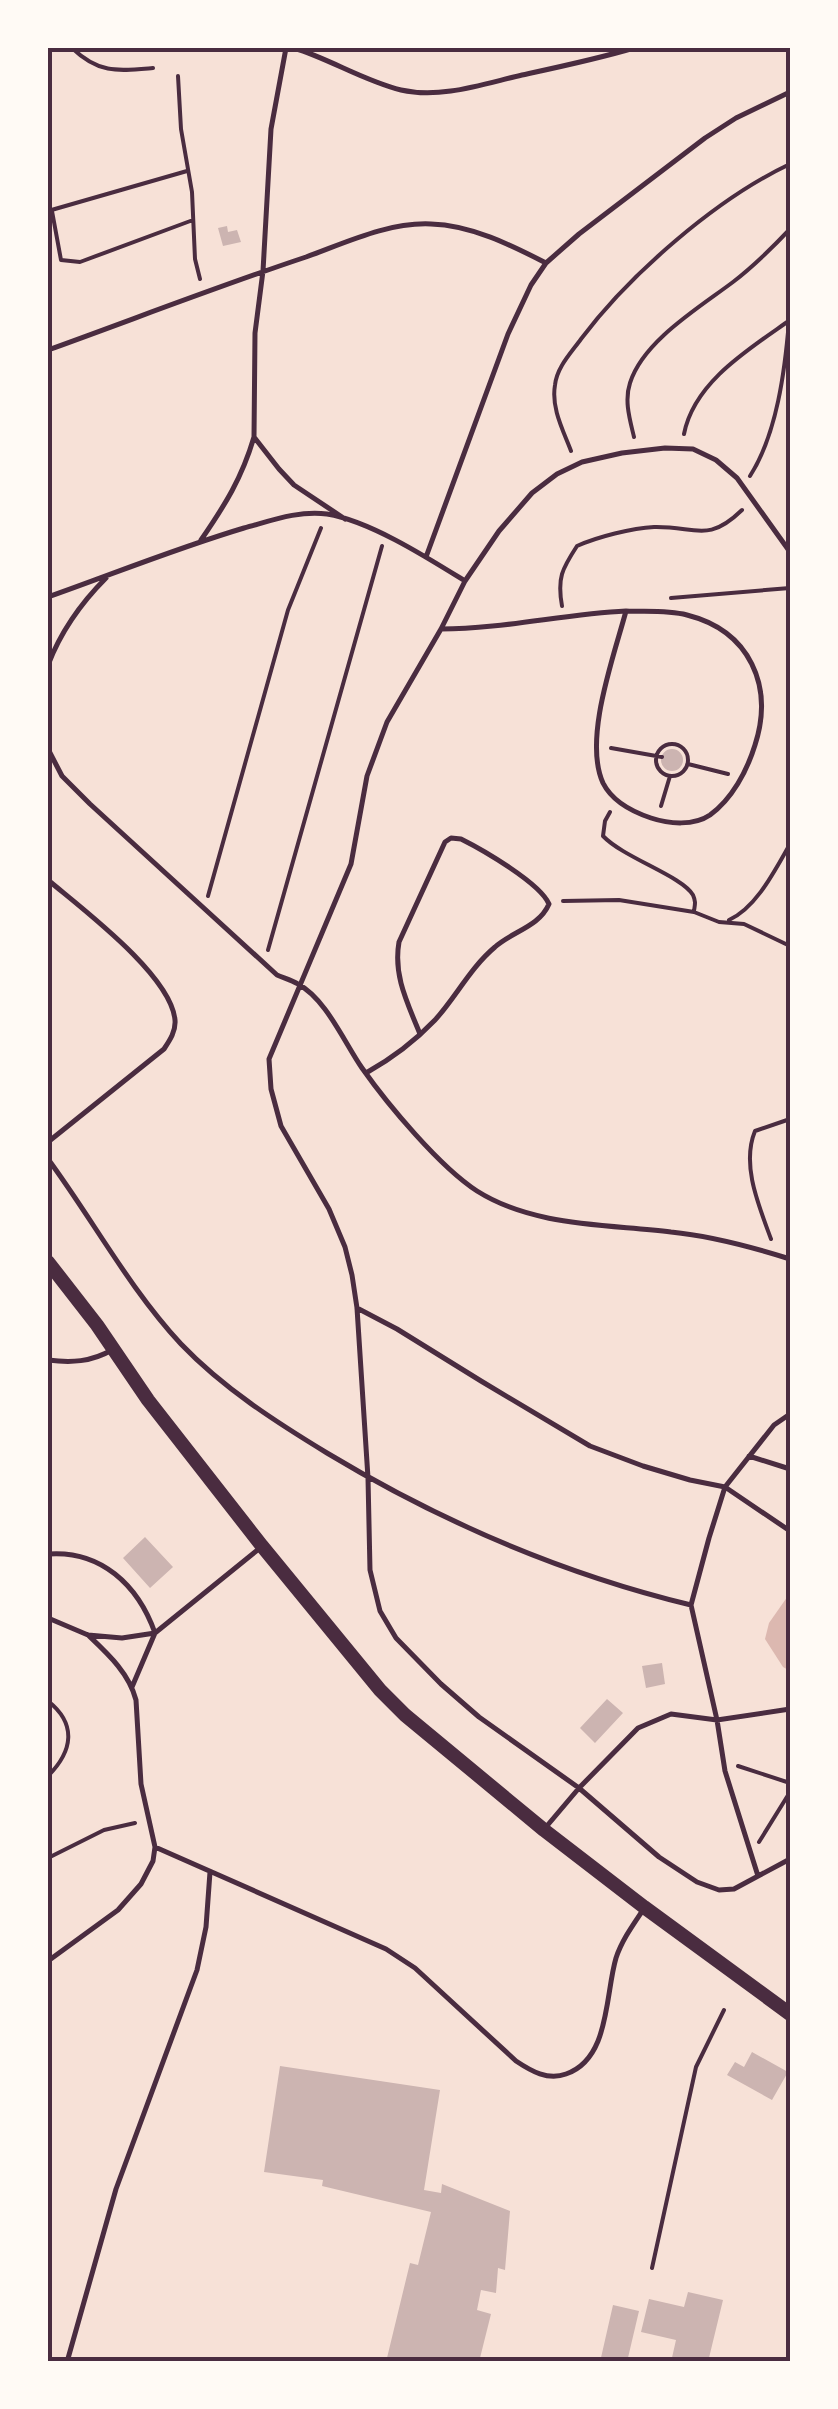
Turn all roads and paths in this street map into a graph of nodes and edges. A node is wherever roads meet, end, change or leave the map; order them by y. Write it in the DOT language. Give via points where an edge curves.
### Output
graph roads {
  1 [pos="72,48"];
  2 [pos="290,48"];
  3 [pos="634,48"];
  4 [pos="154,68"];
  5 [pos="178,76"];
  6 [pos="790,92"];
  7 [pos="790,164"];
  8 [pos="187,172"];
  9 [pos="50,210"];
  10 [pos="193,220"];
  11 [pos="789,230"];
  12 [pos="546,263"];
  13 [pos="263,272"];
  14 [pos="204,293"];
  15 [pos="790,321"];
  16 [pos="48,350"];
  17 [pos="254,437"];
  18 [pos="683,449"];
  19 [pos="638,451"];
  20 [pos="576,465"];
  21 [pos="743,487"];
  22 [pos="753,500"];
  23 [pos="327,514"];
  24 [pos="345,519"];
  25 [pos="385,536"];
  26 [pos="201,541"];
  27 [pos="790,552"];
  28 [pos="426,557"];
  29 [pos="108,576"];
  30 [pos="465,581"];
  31 [pos="790,588"];
  32 [pos="48,598"];
  33 [pos="626,612"];
  34 [pos="662,612"];
  35 [pos="564,616"];
  36 [pos="442,630"];
  37 [pos="48,664"];
  38 [pos="610,747"];
  39 [pos="48,749"];
  40 [pos="659,757"];
  41 [pos="688,764"];
  42 [pos="728,774"];
  43 [pos="670,776"];
  44 [pos="615,798"];
  45 [pos="660,808"];
  46 [pos="790,844"];
  47 [pos="48,880"];
  48 [pos="549,904"];
  49 [pos="204,910"];
  50 [pos="694,912"];
  51 [pos="719,922"];
  52 [pos="790,946"];
  53 [pos="264,964"];
  54 [pos="300,985"];
  55 [pos="420,1034"];
  56 [pos="366,1073"];
  57 [pos="790,1119"];
  58 [pos="48,1142"];
  59 [pos="48,1159"];
  60 [pos="776,1254"];
  61 [pos="790,1259"];
  62 [pos="48,1262"];
  63 [pos="357,1308"];
  64 [pos="114,1349"];
  65 [pos="48,1360"];
  66 [pos="790,1414"];
  67 [pos="749,1456"];
  68 [pos="790,1469"];
  69 [pos="368,1478"];
  70 [pos="726,1487"];
  71 [pos="790,1531"];
  72 [pos="262,1546"];
  73 [pos="48,1554"];
  74 [pos="691,1605"];
  75 [pos="48,1618"];
  76 [pos="155,1634"];
  77 [pos="88,1635"];
  78 [pos="132,1687"];
  79 [pos="48,1701"];
  80 [pos="790,1708"];
  81 [pos="717,1720"];
  82 [pos="724,1763"];
  83 [pos="48,1776"];
  84 [pos="790,1783"];
  85 [pos="579,1788"];
  86 [pos="790,1792"];
  87 [pos="150,1820"];
  88 [pos="544,1830"];
  89 [pos="155,1847"];
  90 [pos="752,1854"];
  91 [pos="48,1858"];
  92 [pos="790,1859"];
  93 [pos="210,1872"];
  94 [pos="758,1876"];
  95 [pos="644,1907"];
  96 [pos="48,1961"];
  97 [pos="724,2010"];
  98 [pos="790,2014"];
  99 [pos="652,2268"];
  100 [pos="67,2362"];
  1 -- 4 [label="path" via="102,68"];
  2 -- 3 [label="lane" via="420,92"];
  2 -- 13 [label="lane" via="271,129"];
  5 -- 8 [label="path"];
  6 -- 12 [label="lane" via="705,138"];
  7 -- 20 [label="path" via="682,236 626,286 561,366 556,408"];
  8 -- 9 [label="path"];
  8 -- 10 [label="path"];
  9 -- 10 [label="path" via="61,260 80,262"];
  10 -- 14 [label="path"];
  11 -- 19 [label="path" via="756,264 685,316 642,362 627,394"];
  12 -- 13 [label="lane" via="494,239 431,224 369,235"];
  12 -- 28 [label="lane" via="508,334"];
  13 -- 14 [label="lane"];
  13 -- 17 [label="lane"];
  14 -- 16 [label="lane"];
  15 -- 18 [label="path" via="703,393 688,416"];
  15 -- 21 [label="path" via="768,434"];
  17 -- 24 [label="lane" via="294,485"];
  17 -- 26 [label="lane" via="232,496"];
  18 -- 19 [label="lane"];
  18 -- 21 [label="lane" via="716,460"];
  19 -- 20 [label="lane"];
  20 -- 30 [label="lane" via="532,493"];
  21 -- 22 [label="lane"];
  22 -- 27 [label="lane"];
  22 -- 35 [label="path" via="717,530 636,529 577,546 560,579"];
  23 -- 24 [label="lane"];
  23 -- 26 [label="lane" via="276,519"];
  23 -- 49 [label="path" via="288,610"];
  24 -- 25 [label="lane"];
  25 -- 28 [label="lane"];
  25 -- 53 [label="path"];
  26 -- 29 [label="lane"];
  28 -- 30 [label="lane"];
  29 -- 32 [label="lane"];
  29 -- 37 [label="lane" via="74,614"];
  30 -- 36 [label="lane"];
  31 -- 34 [label="path" via="674,597 662,602"];
  33 -- 34 [label="lane"];
  33 -- 35 [label="lane"];
  33 -- 44 [label="lane" via="597,745 604,786"];
  34 -- 44 [label="lane" via="703,620 736,642 762,690 762,724 742,778 708,817 657,820"];
  35 -- 36 [label="lane"];
  36 -- 54 [label="lane" via="376,749 350,864"];
  38 -- 40 [label="path"];
  39 -- 49 [label="lane" via="75,790"];
  40 -- 41 [label="path" via="665,746 678,746"];
  40 -- 43 [label="path" via="658,767"];
  41 -- 42 [label="path"];
  41 -- 43 [label="path"];
  43 -- 45 [label="path"];
  44 -- 50 [label="path" via="603,836 688,889"];
  46 -- 51 [label="path" via="750,905"];
  47 -- 58 [label="lane" via="146,967 175,1020 164,1049"];
  48 -- 50 [label="path" via="618,900"];
  48 -- 55 [label="lane" via="538,922 484,957"];
  48 -- 55 [label="lane" via="533,884 477,847 461,839 445,842 396,960"];
  49 -- 53 [label="lane"];
  50 -- 51 [label="path"];
  51 -- 52 [label="path" via="744,924"];
  53 -- 54 [label="lane"];
  54 -- 56 [label="lane" via="321,1003"];
  54 -- 63 [label="lane" via="269,1060 271,1088 281,1126 345,1247"];
  55 -- 56 [label="lane"];
  56 -- 60 [label="lane" via="456,1175 506,1205 545,1218 676,1232"];
  57 -- 60 [label="path" via="755,1131 748,1154"];
  59 -- 69 [label="lane" via="182,1345 235,1392"];
  60 -- 61 [label="lane"];
  62 -- 64 [label="street"];
  63 -- 69 [label="lane"];
  63 -- 70 [label="lane" via="590,1446"];
  64 -- 65 [label="lane" via="84,1361"];
  64 -- 72 [label="street"];
  66 -- 67 [label="lane"];
  67 -- 68 [label="lane"];
  67 -- 70 [label="lane"];
  69 -- 74 [label="lane" via="480,1534 634,1592"];
  69 -- 85 [label="lane" via="370,1570 380,1611 396,1638 480,1717"];
  70 -- 71 [label="lane"];
  70 -- 74 [label="lane"];
  72 -- 76 [label="lane"];
  72 -- 88 [label="street" via="405,1715"];
  73 -- 76 [label="lane" via="88,1558 112,1570 146,1610"];
  74 -- 81 [label="lane"];
  75 -- 77 [label="lane"];
  76 -- 77 [label="lane"];
  76 -- 78 [label="lane"];
  77 -- 78 [label="lane"];
  78 -- 87 [label="lane"];
  79 -- 83 [label="path" via="65,1717 69,1736"];
  80 -- 81 [label="lane"];
  81 -- 82 [label="lane"];
  81 -- 85 [label="lane" via="672,1714 638,1728"];
  82 -- 84 [label="path"];
  82 -- 90 [label="lane"];
  85 -- 88 [label="lane"];
  85 -- 94 [label="lane" via="697,1882 718,1890"];
  86 -- 90 [label="path"];
  87 -- 89 [label="lane"];
  87 -- 91 [label="path" via="104,1830"];
  88 -- 95 [label="street"];
  89 -- 93 [label="lane"];
  89 -- 96 [label="lane" via="149,1872 131,1897"];
  90 -- 94 [label="lane"];
  92 -- 94 [label="lane"];
  93 -- 95 [label="lane" via="386,1949 516,2060 544,2076 573,2072 594,2050 621,1944"];
  93 -- 100 [label="lane" via="197,1970 116,2190"];
  95 -- 98 [label="street"];
  97 -- 99 [label="path" via="696,2067"];
}
